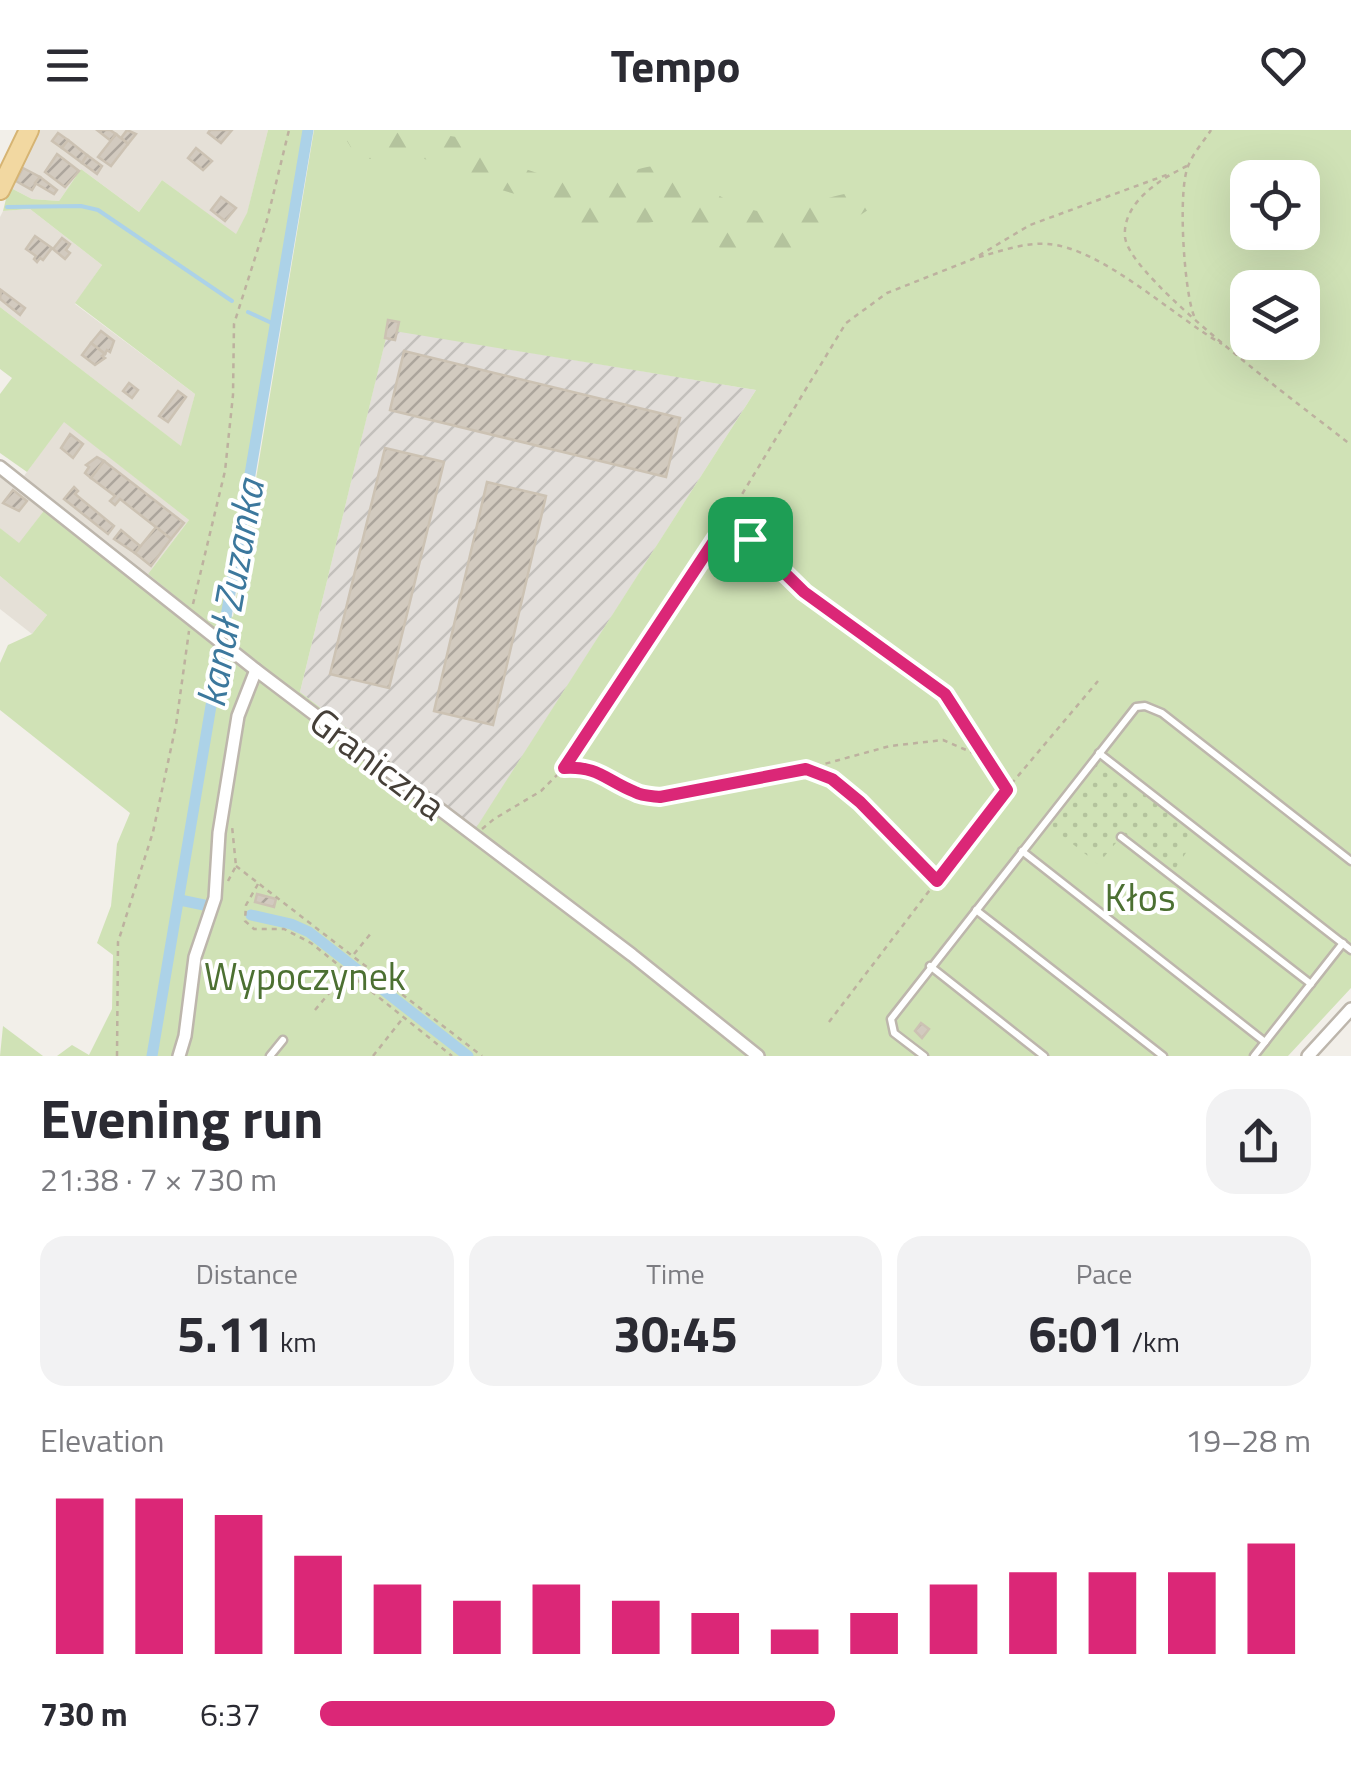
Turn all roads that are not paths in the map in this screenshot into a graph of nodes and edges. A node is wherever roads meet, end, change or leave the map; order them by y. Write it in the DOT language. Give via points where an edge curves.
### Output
graph roads {
  1 [pos="29,130"];
  2 [pos="0,190"];
  3 [pos="0,467"];
  4 [pos="256,670"];
  5 [pos="1099,753"];
  6 [pos="1121,837"];
  7 [pos="1022,851"];
  8 [pos="1351,861"];
  9 [pos="976,910"];
  10 [pos="1343,943"];
  11 [pos="1351,950"];
  12 [pos="930,966"];
  13 [pos="1310,984"];
  14 [pos="1351,1008"];
  15 [pos="283,1040"];
  16 [pos="1264,1042"];
  17 [pos="180,1056"];
  18 [pos="270,1056"];
  19 [pos="758,1056"];
  20 [pos="924,1056"];
  21 [pos="1044,1056"];
  22 [pos="1164,1056"];
  23 [pos="1254,1056"];
  24 [pos="1308,1056"];
  1 -- 2 [label="main road"];
  3 -- 4 [label="street, Graniczna"];
  4 -- 17 [label="street" via="238,716 215,898 194,957"];
  4 -- 19 [label="street, Graniczna"];
  5 -- 7 [label="lane"];
  5 -- 8 [label="lane" via="1133,710 1150,708"];
  5 -- 10 [label="lane"];
  6 -- 13 [label="lane"];
  7 -- 9 [label="lane"];
  7 -- 16 [label="lane"];
  9 -- 12 [label="lane"];
  9 -- 22 [label="lane"];
  10 -- 11 [label="lane"];
  10 -- 13 [label="lane"];
  12 -- 20 [label="lane" via="891,1019 894,1032"];
  12 -- 21 [label="lane"];
  13 -- 16 [label="lane"];
  14 -- 24 [label="street"];
  15 -- 18 [label="lane"];
  16 -- 23 [label="lane"];
}
